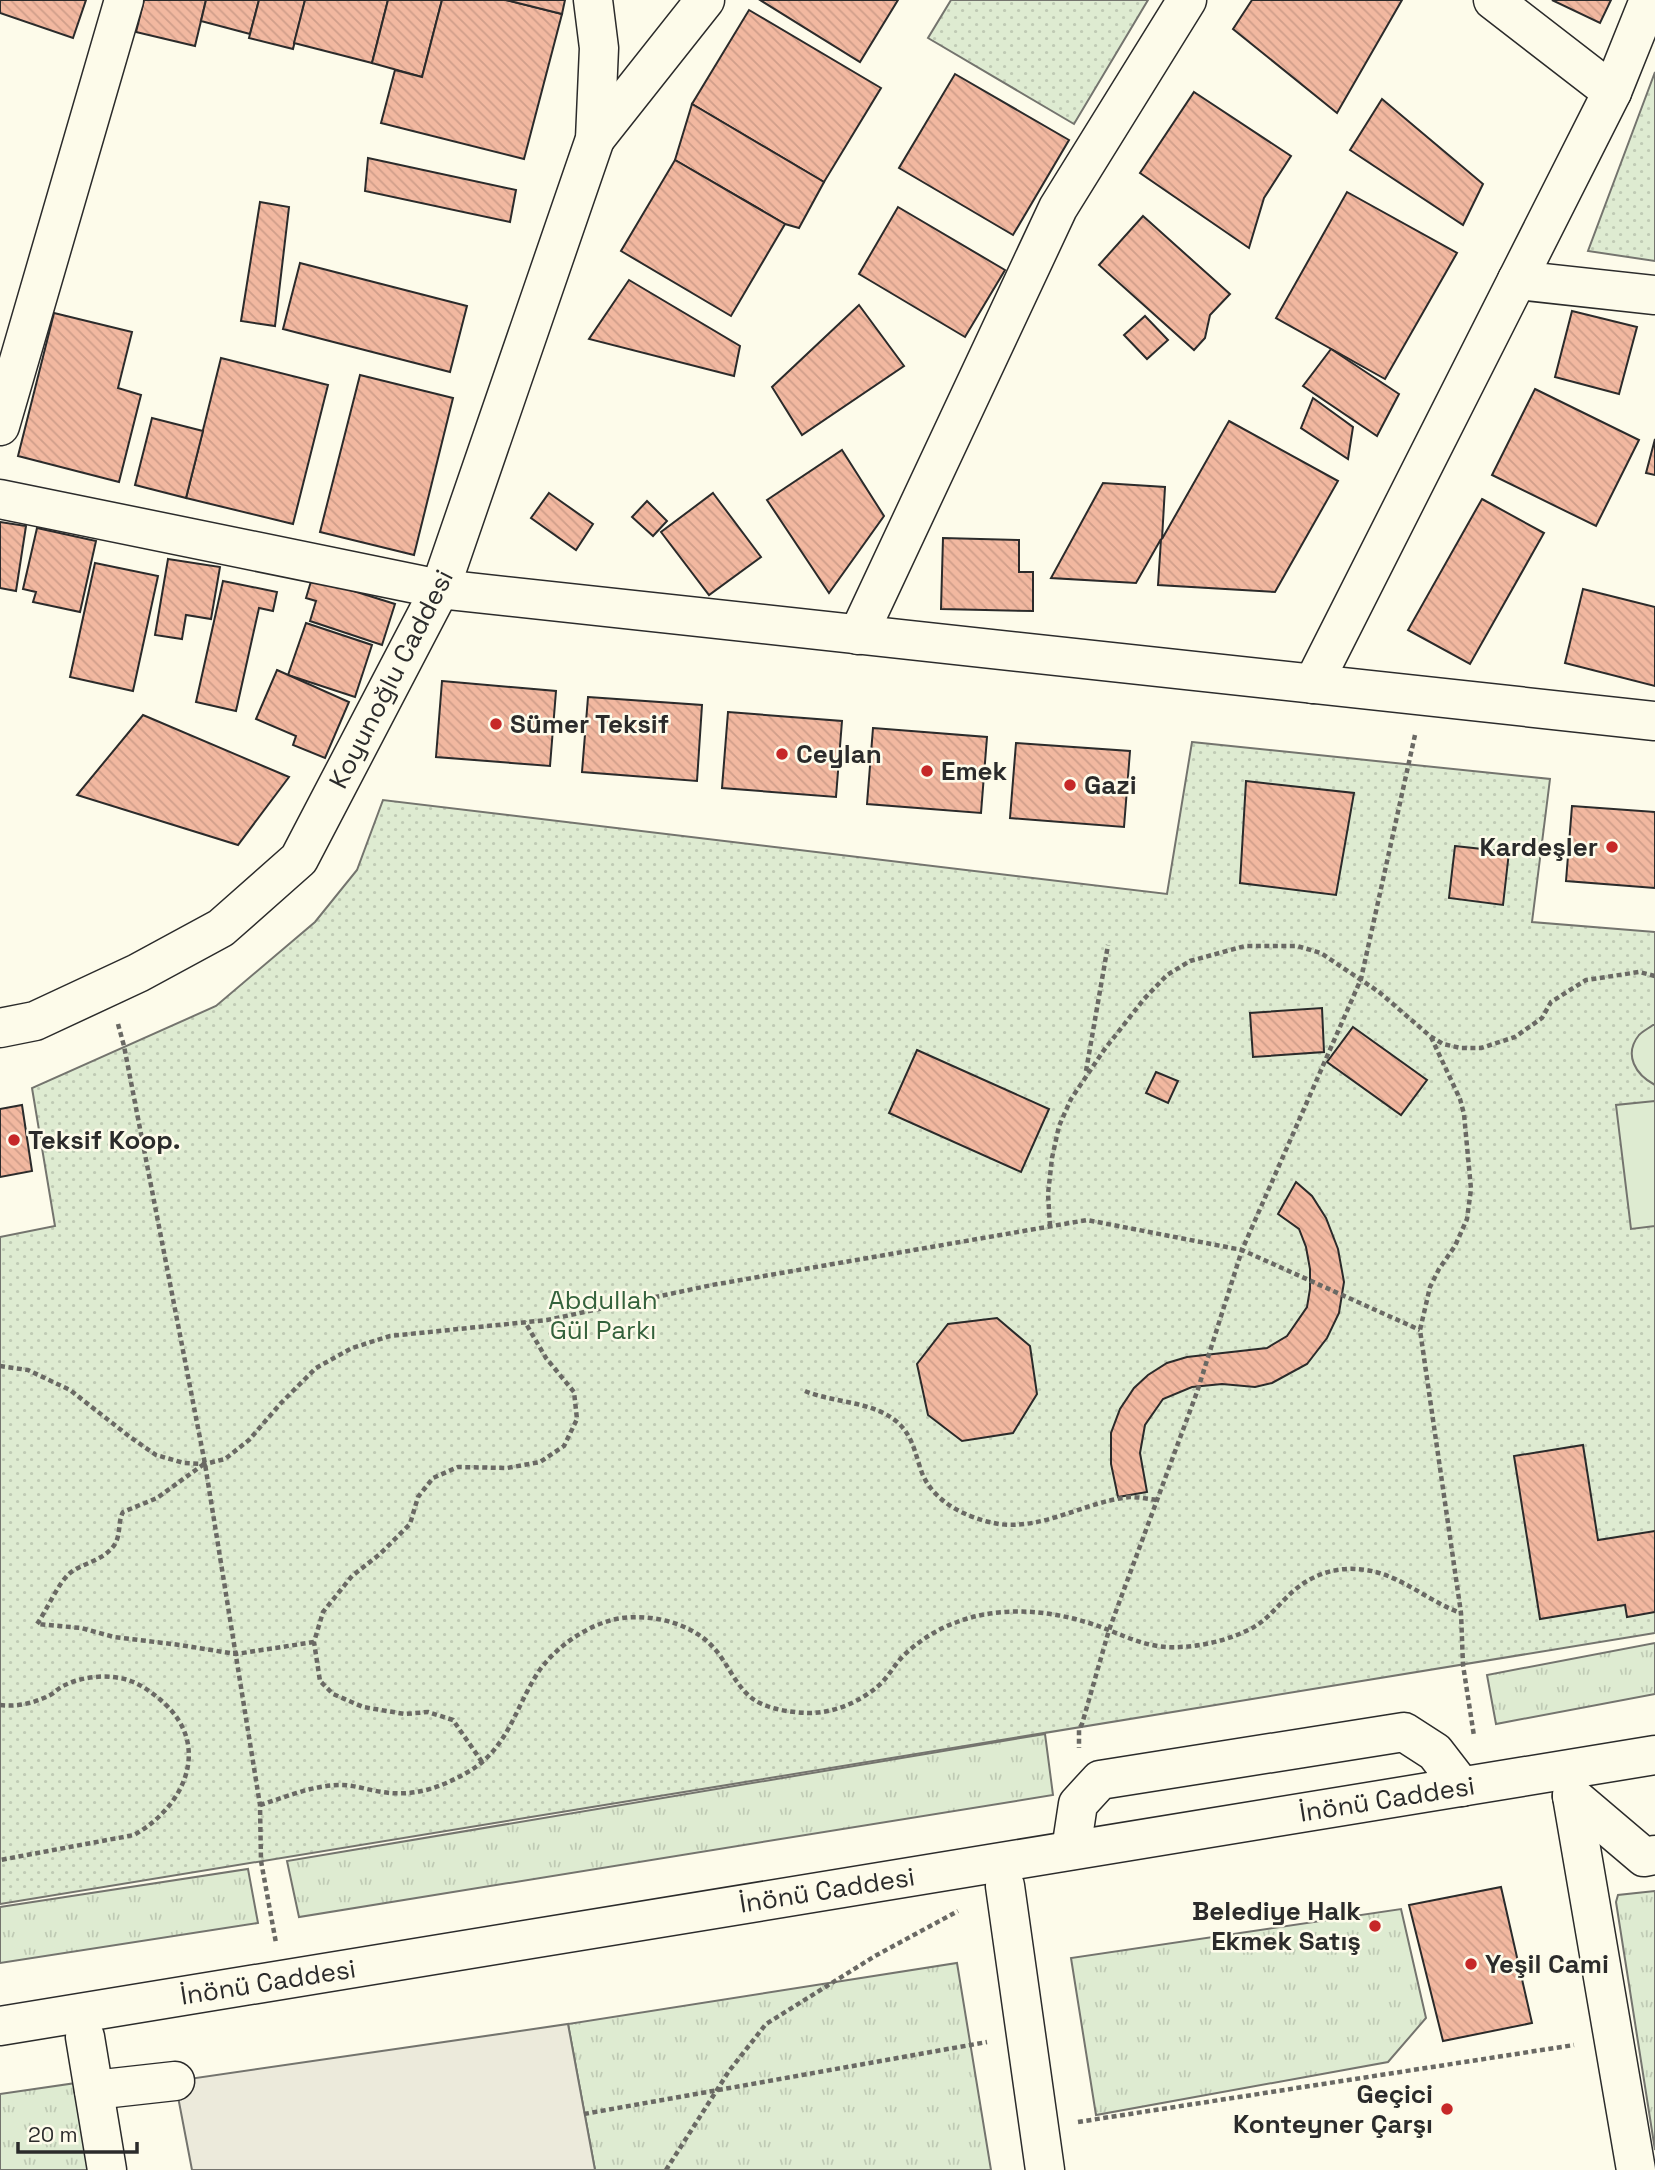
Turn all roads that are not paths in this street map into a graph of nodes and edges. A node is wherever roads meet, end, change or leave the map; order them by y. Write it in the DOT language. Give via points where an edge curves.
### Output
graph roads {
  1 [pos="124,0"];
  2 [pos="593,0"];
  3 [pos="705,0"];
  4 [pos="1187,0"];
  5 [pos="1493,0"];
  6 [pos="1649,0"];
  7 [pos="1612,92"];
  8 [pos="595,139"];
  9 [pos="1517,280"];
  10 [pos="1655,295"];
  11 [pos="0,426"];
  12 [pos="0,499"];
  13 [pos="440,589"];
  14 [pos="858,635"];
  15 [pos="1313,684"];
  16 [pos="1655,721"];
  17 [pos="0,1028"];
  18 [pos="1655,1755"];
  19 [pos="1655,1782"];
  20 [pos="1471,1785"];
  21 [pos="1572,1796"];
  22 [pos="1071,1850"];
  23 [pos="1655,1855"];
  24 [pos="1005,1886"];
  25 [pos="0,2026"];
  26 [pos="85,2037"];
  27 [pos="0,2051"];
  28 [pos="174,2081"];
  29 [pos="94,2090"];
  30 [pos="107,2170"];
  31 [pos="1045,2170"];
  32 [pos="1636,2170"];
  1 -- 11 [label="street"];
  2 -- 8 [label="street, Koyunoğlu Caddesi" via="599,48"];
  3 -- 8 [label="street"];
  4 -- 14 [label="street" via="1058,208"];
  5 -- 7 [label="street"];
  6 -- 7 [label="street"];
  7 -- 9 [label="street"];
  8 -- 13 [label="street, Koyunoğlu Caddesi"];
  9 -- 10 [label="street"];
  9 -- 15 [label="street"];
  12 -- 13 [label="street"];
  13 -- 14 [label="street"];
  13 -- 17 [label="street, Koyunoğlu Caddesi" via="299,859 222,928 35,1021"];
  14 -- 15 [label="street"];
  15 -- 16 [label="street"];
  18 -- 20 [label="street, İnönü Caddesi"];
  19 -- 21 [label="street, İnönü Caddesi"];
  20 -- 22 [label="street, İnönü Caddesi"];
  20 -- 22 [label="street" via="1436,1752 1404,1732 1127,1775 1100,1780 1078,1804"];
  21 -- 23 [label="street" via="1644,1857"];
  21 -- 24 [label="street, İnönü Caddesi"];
  21 -- 32 [label="street"];
  22 -- 25 [label="street, İnönü Caddesi"];
  24 -- 26 [label="street, İnönü Caddesi"];
  24 -- 31 [label="street"];
  26 -- 27 [label="street, İnönü Caddesi"];
  26 -- 29 [label="street"];
  28 -- 29 [label="street"];
  29 -- 30 [label="street"];
}
